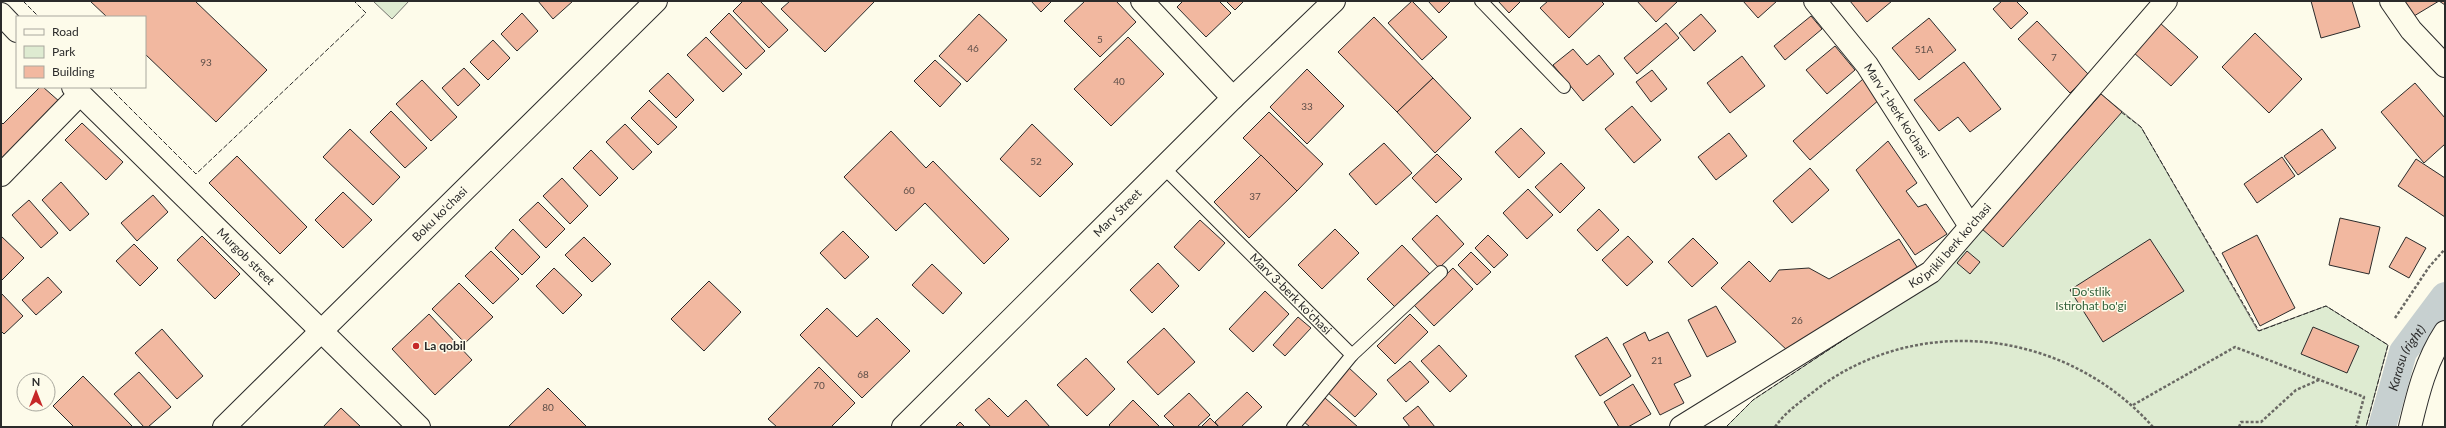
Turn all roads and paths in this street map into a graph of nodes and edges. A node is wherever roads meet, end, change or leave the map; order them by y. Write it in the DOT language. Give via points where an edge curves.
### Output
graph roads {
  1 [pos="656,1"];
  2 [pos="1142,1"];
  3 [pos="1334,1"];
  4 [pos="1481,1"];
  5 [pos="1815,1"];
  6 [pos="2166,1"];
  7 [pos="2391,1"];
  8 [pos="1,14"];
  9 [pos="16,30"];
  10 [pos="2445,66"];
  11 [pos="1564,87"];
  12 [pos="77,91"];
  13 [pos="1233,98"];
  14 [pos="1163,167"];
  15 [pos="1,175"];
  16 [pos="1970,226"];
  17 [pos="2445,249"];
  18 [pos="1440,272"];
  19 [pos="2395,318"];
  20 [pos="322,330"];
  21 [pos="2445,332"];
  22 [pos="1352,355"];
  23 [pos="2322,379"];
  24 [pos="2133,405"];
  25 [pos="224,427"];
  26 [pos="419,427"];
  27 [pos="903,427"];
  28 [pos="1293,427"];
  29 [pos="1681,427"];
  30 [pos="1774,427"];
  31 [pos="2153,427"];
  32 [pos="2239,427"];
  33 [pos="2356,427"];
  34 [pos="2410,427"];
  1 -- 20 [label="street, Boku ko'chasi"];
  2 -- 13 [label="street"];
  3 -- 13 [label="street, Marv Street"];
  4 -- 11 [label="lane"];
  5 -- 16 [label="street, Marv 1-berk ko'chasi" via="1867,64"];
  6 -- 16 [label="street, Ko'prikli berk ko'chasi"];
  7 -- 10 [label="street" via="2411,30"];
  8 -- 9 [label="street"];
  12 -- 15 [label="street"];
  12 -- 20 [label="street, Murgob street"];
  13 -- 14 [label="street, Marv Street"];
  14 -- 22 [label="lane, Marv 3-berk ko'chasi"];
  14 -- 27 [label="street, Marv Street"];
  16 -- 29 [label="street, Ko'prikli berk ko'chasi" via="1931,272"];
  17 -- 19 [label="path" via="2429,267"];
  18 -- 22 [label="lane"];
  20 -- 25 [label="street, Boku ko'chasi"];
  20 -- 26 [label="street, Murgob street"];
  21 -- 34 [label="street" via="2432,352 2418,391"];
  22 -- 28 [label="lane"];
  23 -- 24 [label="path" via="2235,346"];
  23 -- 32 [label="path" via="2296,390 2261,422 2241,422"];
  23 -- 33 [label="path" via="2364,397"];
  24 -- 30 [label="path" via="2086,371 2033,350 1976,340 1906,346 1840,372 1784,414"];
  24 -- 31 [label="path"];
}
